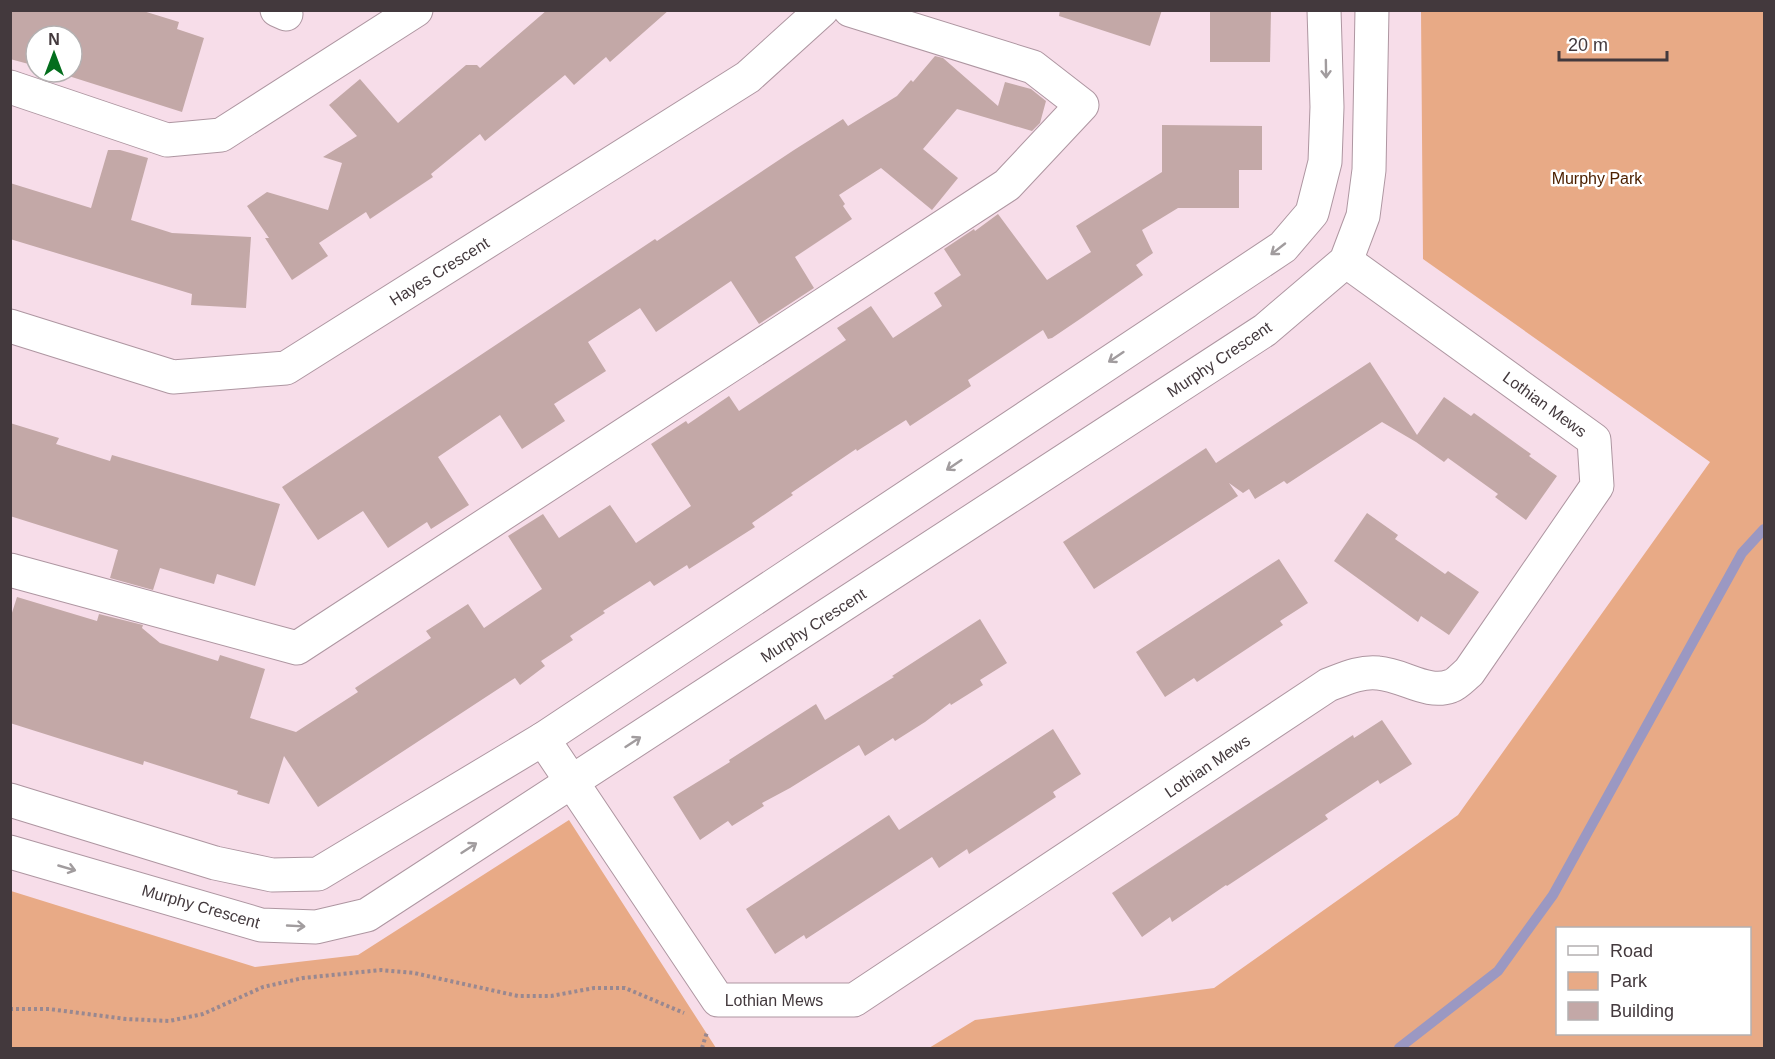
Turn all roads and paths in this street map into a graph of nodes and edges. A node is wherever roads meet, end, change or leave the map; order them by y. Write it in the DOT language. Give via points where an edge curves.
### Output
graph roads {
  1 [pos="416,10"];
  2 [pos="822,10"];
  3 [pos="850,10"];
  4 [pos="1324,10"];
  5 [pos="1372,10"];
  6 [pos="10,87"];
  7 [pos="1346,261"];
  8 [pos="10,326"];
  9 [pos="10,570"];
  10 [pos="543,739"];
  11 [pos="571,782"];
  12 [pos="10,800"];
  13 [pos="10,852"];
  14 [pos="10,1009"];
  15 [pos="688,1014"];
  1 -- 6 [label="street" via="221,135 167,140"];
  2 -- 8 [label="street, Hayes Crescent" via="748,77 286,368 173,377"];
  3 -- 9 [label="street" via="1033,67 1082,105 1007,185 297,648"];
  4 -- 10 [label="street, one-way" via="1325,162 1312,213 1283,247"];
  5 -- 7 [label="street, Murphy Crescent" via="1369,170 1363,216"];
  11 -- 7 [label="street, Murphy Crescent, one-way" via="1265,330"];
  7 -- 11 [label="street, Lothian Mews" via="1594,440 1598,486 1469,672 1452,686 1431,690 1399,676 1376,672 1349,676 1328,686 854,1000 718,1000"];
  10 -- 11 [label="street, Lothian Mews"];
  10 -- 12 [label="street" via="318,873 272,875 215,863"];
  13 -- 11 [label="street, Murphy Crescent, one-way" via="261,925 316,927 367,915"];
  14 -- 15 [label="path" via="169,1021 203,1014 264,987 303,978 381,970 414,973 518,996 626,988"];
}
